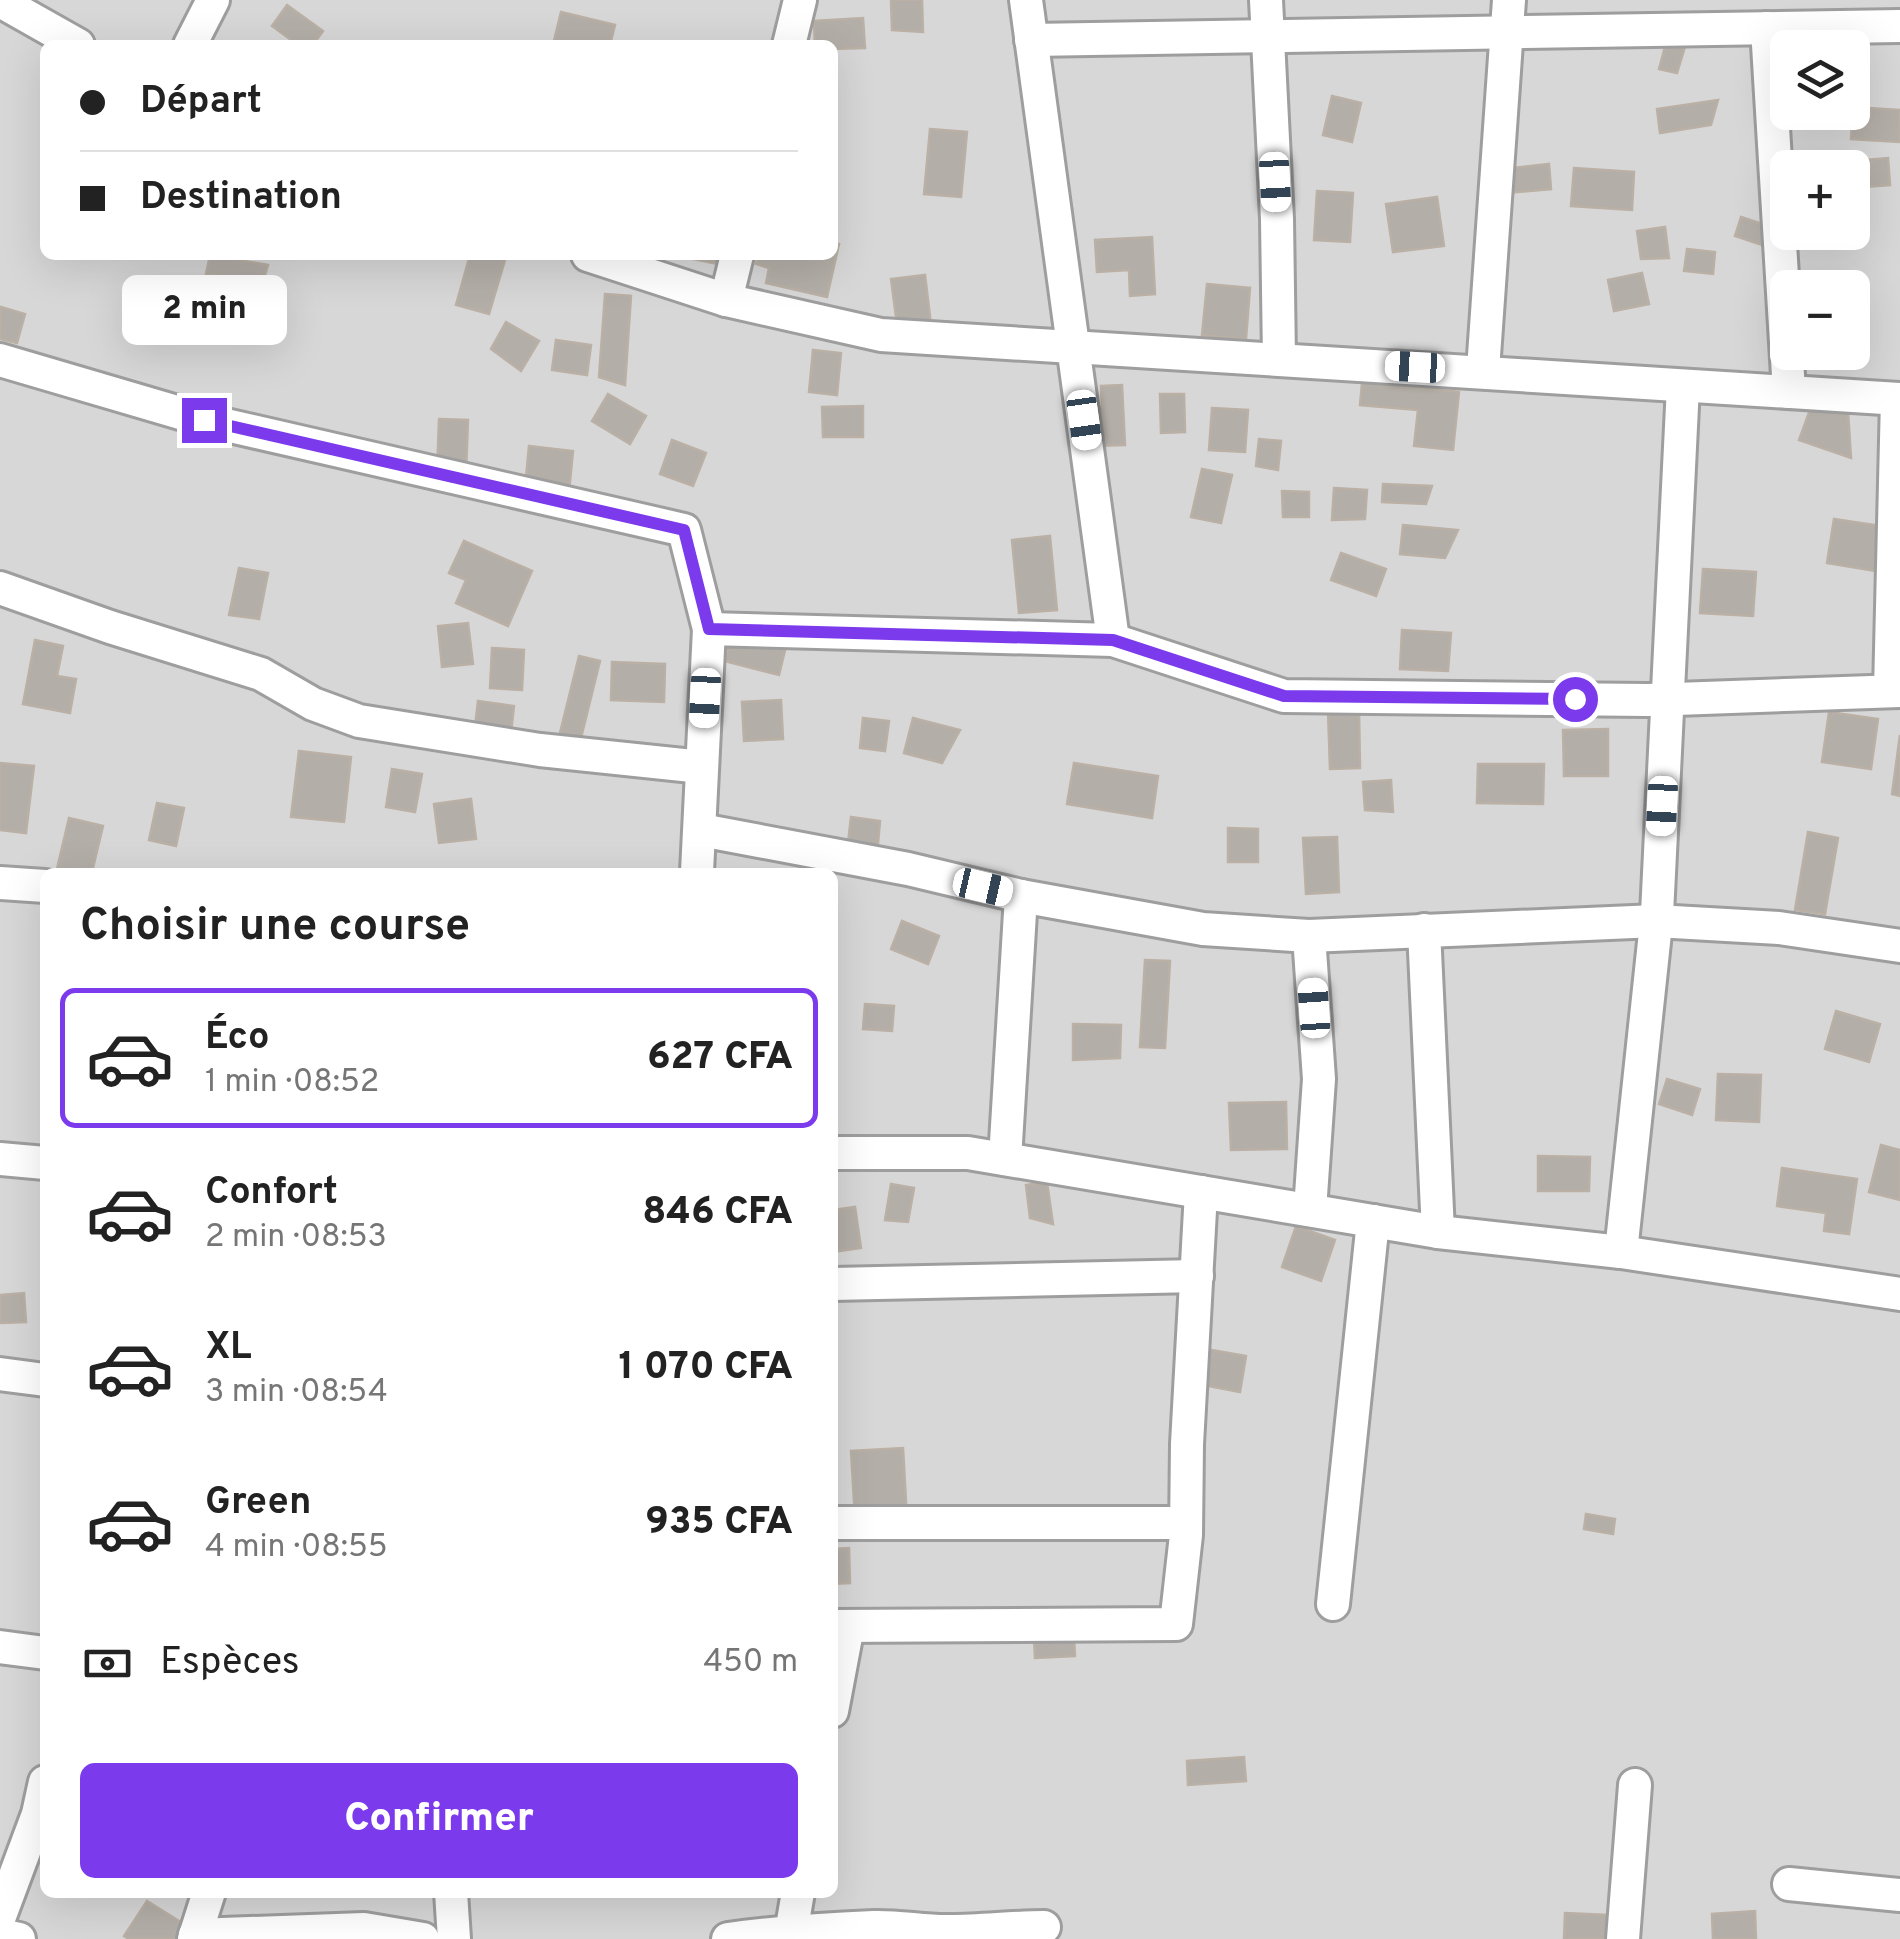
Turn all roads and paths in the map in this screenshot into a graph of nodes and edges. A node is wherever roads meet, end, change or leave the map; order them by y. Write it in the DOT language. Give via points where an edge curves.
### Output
graph roads {
  1 [pos="213,0"];
  2 [pos="800,0"];
  3 [pos="1026,0"];
  4 [pos="1266,0"];
  5 [pos="0,1"];
  6 [pos="1700,15"];
  7 [pos="1508,16"];
  8 [pos="1900,26"];
  9 [pos="1768,28"];
  10 [pos="1267,36"];
  11 [pos="69,40"];
  12 [pos="193,40"];
  13 [pos="790,40"];
  14 [pos="1031,40"];
  15 [pos="603,260"];
  16 [pos="736,260"];
  17 [pos="726,300"];
  18 [pos="1074,346"];
  19 [pos="0,360"];
  20 [pos="1279,360"];
  21 [pos="1483,370"];
  22 [pos="1683,386"];
  23 [pos="1790,392"];
  24 [pos="1898,399"];
  25 [pos="0,588"];
  26 [pos="709,629"];
  27 [pos="1113,640"];
  28 [pos="1895,690"];
  29 [pos="1668,699"];
  30 [pos="702,767"];
  31 [pos="701,830"];
  32 [pos="697,868"];
  33 [pos="0,883"];
  34 [pos="40,886"];
  35 [pos="1021,896"];
  36 [pos="1656,921"];
  37 [pos="1424,930"];
  38 [pos="1309,936"];
  39 [pos="1900,946"];
  40 [pos="838,1154"];
  41 [pos="0,1159"];
  42 [pos="1005,1159"];
  43 [pos="40,1163"];
  44 [pos="1201,1192"];
  45 [pos="1310,1210"];
  46 [pos="1373,1221"];
  47 [pos="1438,1232"];
  48 [pos="1622,1252"];
  49 [pos="1197,1276"];
  50 [pos="838,1284"];
  51 [pos="1900,1294"];
  52 [pos="0,1374"];
  53 [pos="40,1379"];
  54 [pos="1186,1523"];
  55 [pos="838,1524"];
  56 [pos="1333,1604"];
  57 [pos="840,1626"];
  58 [pos="0,1647"];
  59 [pos="40,1652"];
  60 [pos="1634,1785"];
  61 [pos="40,1805"];
  62 [pos="1788,1884"];
  63 [pos="1900,1895"];
  64 [pos="206,1898"];
  65 [pos="451,1898"];
  66 [pos="797,1898"];
  67 [pos="0,1916"];
  68 [pos="1044,1927"];
  69 [pos="790,1935"];
  70 [pos="919,1935"];
  71 [pos="0,1936"];
  72 [pos="389,1936"];
  73 [pos="195,1937"];
  74 [pos="19,1939"];
  75 [pos="423,1939"];
  76 [pos="454,1939"];
  77 [pos="728,1939"];
  78 [pos="1623,1939"];
  1 -- 12 [label="street"];
  2 -- 13 [label="street"];
  3 -- 14 [label="street"];
  4 -- 10 [label="street"];
  5 -- 11 [label="street"];
  6 -- 7 [label="street"];
  6 -- 9 [label="street"];
  7 -- 10 [label="street"];
  7 -- 21 [label="street"];
  8 -- 9 [label="street"];
  9 -- 23 [label="street"];
  10 -- 14 [label="street"];
  10 -- 20 [label="street"];
  14 -- 18 [label="street"];
  15 -- 17 [label="street"];
  16 -- 17 [label="street"];
  17 -- 18 [label="street" via="881,335"];
  18 -- 20 [label="street"];
  18 -- 27 [label="street"];
  19 -- 26 [label="street" via="204,420 684,530"];
  20 -- 21 [label="street"];
  21 -- 22 [label="street"];
  22 -- 23 [label="street"];
  22 -- 29 [label="street"];
  23 -- 24 [label="street"];
  24 -- 28 [label="street"];
  25 -- 30 [label="street" via="261,674 359,722"];
  26 -- 27 [label="street"];
  26 -- 30 [label="street"];
  27 -- 29 [label="street" via="1284,696"];
  28 -- 29 [label="street"];
  29 -- 36 [label="street"];
  30 -- 31 [label="street"];
  31 -- 32 [label="street"];
  31 -- 35 [label="street"];
  33 -- 34 [label="street"];
  35 -- 38 [label="street" via="1203,929"];
  35 -- 42 [label="street"];
  36 -- 37 [label="street"];
  36 -- 39 [label="street" via="1779,928"];
  36 -- 48 [label="street"];
  37 -- 38 [label="street"];
  37 -- 47 [label="street"];
  38 -- 45 [label="street" via="1319,1079"];
  40 -- 42 [label="street"];
  41 -- 43 [label="street"];
  42 -- 44 [label="street"];
  44 -- 45 [label="street"];
  44 -- 49 [label="street"];
  45 -- 46 [label="street"];
  46 -- 47 [label="street"];
  46 -- 56 [label="street"];
  47 -- 48 [label="street"];
  48 -- 51 [label="street"];
  49 -- 50 [label="street"];
  49 -- 54 [label="street"];
  52 -- 53 [label="street"];
  54 -- 55 [label="street"];
  54 -- 57 [label="street" via="1176,1624"];
  58 -- 59 [label="street"];
  60 -- 78 [label="street"];
  61 -- 67 [label="street"];
  62 -- 63 [label="street"];
  64 -- 73 [label="street"];
  65 -- 76 [label="street"];
  66 -- 69 [label="street"];
  68 -- 70 [label="street"];
  69 -- 70 [label="street" via="878,1926"];
  69 -- 77 [label="street"];
  71 -- 74 [label="street"];
  72 -- 73 [label="street" via="364,1929"];
  72 -- 75 [label="street"];
}
